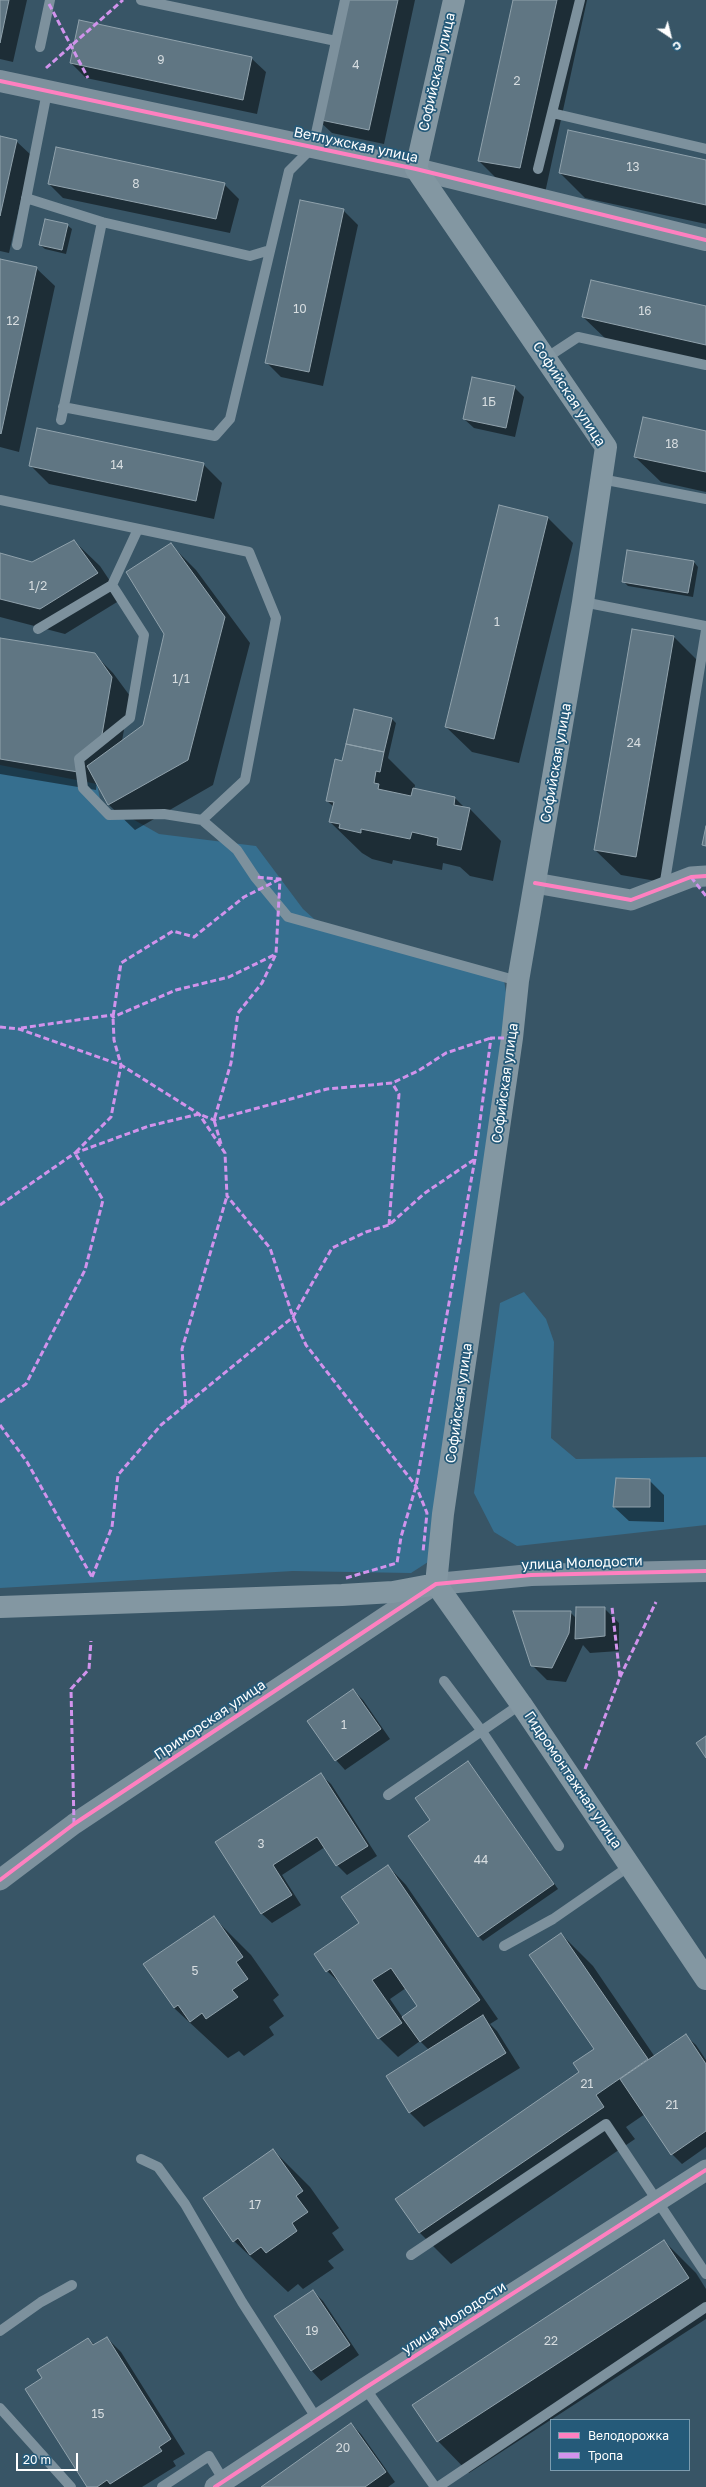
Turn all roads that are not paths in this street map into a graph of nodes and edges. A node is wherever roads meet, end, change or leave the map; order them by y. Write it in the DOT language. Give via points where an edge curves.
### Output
graph roads {
  1 [pos="50,0"];
  2 [pos="141,0"];
  3 [pos="345,0"];
  4 [pos="454,0"];
  5 [pos="580,0"];
  6 [pos="336,41"];
  7 [pos="40,47"];
  8 [pos="0,81"];
  9 [pos="47,92"];
  10 [pos="552,112"];
  11 [pos="313,147"];
  12 [pos="706,149"];
  13 [pos="416,169"];
  14 [pos="538,169"];
  15 [pos="26,198"];
  16 [pos="102,222"];
  17 [pos="706,240"];
  18 [pos="17,245"];
  19 [pos="270,250"];
  20 [pos="546,358"];
  21 [pos="706,365"];
  22 [pos="63,407"];
  23 [pos="61,420"];
  24 [pos="601,479"];
  25 [pos="706,499"];
  26 [pos="0,500"];
  27 [pos="138,529"];
  28 [pos="112,585"];
  29 [pos="583,602"];
  30 [pos="706,626"];
  31 [pos="38,629"];
  32 [pos="706,630"];
  33 [pos="202,820"];
  34 [pos="706,876"];
  35 [pos="536,883"];
  36 [pos="664,887"];
  37 [pos="518,981"];
  38 [pos="706,1570"];
  39 [pos="436,1584"];
  40 [pos="0,1607"];
  41 [pos="444,1681"];
  42 [pos="522,1704"];
  43 [pos="482,1730"];
  44 [pos="388,1795"];
  45 [pos="559,1846"];
  46 [pos="631,1865"];
  47 [pos="0,1880"];
  48 [pos="504,1946"];
  49 [pos="706,1979"];
  50 [pos="141,2159"];
  51 [pos="706,2170"];
  52 [pos="656,2202"];
  53 [pos="410,2255"];
  54 [pos="706,2274"];
  55 [pos="72,2285"];
  56 [pos="706,2307"];
  57 [pos="0,2331"];
  58 [pos="365,2388"];
  59 [pos="0,2408"];
  60 [pos="317,2419"];
  61 [pos="219,2484"];
  62 [pos="71,2487"];
  63 [pos="162,2487"];
  64 [pos="435,2487"];
  65 [pos="438,2487"];
  1 -- 7 [label="lane"];
  2 -- 6 [label="lane"];
  3 -- 6 [label="lane"];
  4 -- 13 [label="main road, Софийская улица"];
  5 -- 10 [label="lane"];
  6 -- 11 [label="lane"];
  8 -- 9 [label="street, Ветлужская улица"];
  9 -- 11 [label="street, Ветлужская улица"];
  9 -- 15 [label="lane"];
  10 -- 12 [label="lane"];
  10 -- 14 [label="lane"];
  11 -- 13 [label="street, Ветлужская улица"];
  11 -- 19 [label="lane" via="289,171"];
  13 -- 17 [label="street, Ветлужская улица"];
  13 -- 20 [label="main road, Софийская улица"];
  15 -- 16 [label="lane"];
  15 -- 18 [label="lane"];
  16 -- 19 [label="lane" via="250,256"];
  16 -- 22 [label="lane"];
  19 -- 22 [label="lane" via="230,419 215,436"];
  20 -- 21 [label="lane" via="578,336"];
  20 -- 24 [label="main road, Софийская улица" via="606,447"];
  22 -- 23 [label="lane"];
  24 -- 25 [label="lane"];
  24 -- 29 [label="main road, Софийская улица"];
  26 -- 27 [label="lane"];
  27 -- 28 [label="lane"];
  27 -- 33 [label="lane" via="249,552 276,618 245,780"];
  28 -- 31 [label="lane"];
  28 -- 33 [label="lane" via="144,635 130,718 79,759 83,788 109,815 164,814"];
  29 -- 30 [label="lane"];
  29 -- 35 [label="main road, Софийская улица"];
  32 -- 36 [label="lane"];
  33 -- 37 [label="lane" via="237,850 255,877 288,917"];
  34 -- 36 [label="street" via="690,877"];
  35 -- 36 [label="street" via="631,900"];
  35 -- 37 [label="main road, Софийская улица"];
  37 -- 39 [label="main road, Софийская улица" via="512,1038 443,1514"];
  38 -- 39 [label="street, улица Молодости" via="531,1575"];
  39 -- 40 [label="main road" via="393,1592"];
  39 -- 42 [label="main road, Гидромонтажная улица"];
  39 -- 47 [label="street, Приморская улица" via="74,1824"];
  41 -- 43 [label="lane"];
  42 -- 43 [label="lane"];
  42 -- 46 [label="main road, Гидромонтажная улица"];
  43 -- 44 [label="lane"];
  43 -- 45 [label="lane"];
  46 -- 48 [label="lane" via="553,1919"];
  46 -- 49 [label="main road, Гидромонтажная улица"];
  50 -- 60 [label="lane" via="158,2167 185,2204 242,2302"];
  51 -- 52 [label="street, улица Молодости"];
  52 -- 53 [label="lane" via="606,2124"];
  52 -- 54 [label="lane"];
  52 -- 58 [label="street, улица Молодости"];
  55 -- 57 [label="lane" via="41,2302"];
  56 -- 65 [label="lane"];
  58 -- 60 [label="street, улица Молодости"];
  58 -- 64 [label="lane"];
  59 -- 62 [label="lane"];
  60 -- 61 [label="street, улица Молодости"];
  61 -- 63 [label="lane" via="209,2456"];
}
